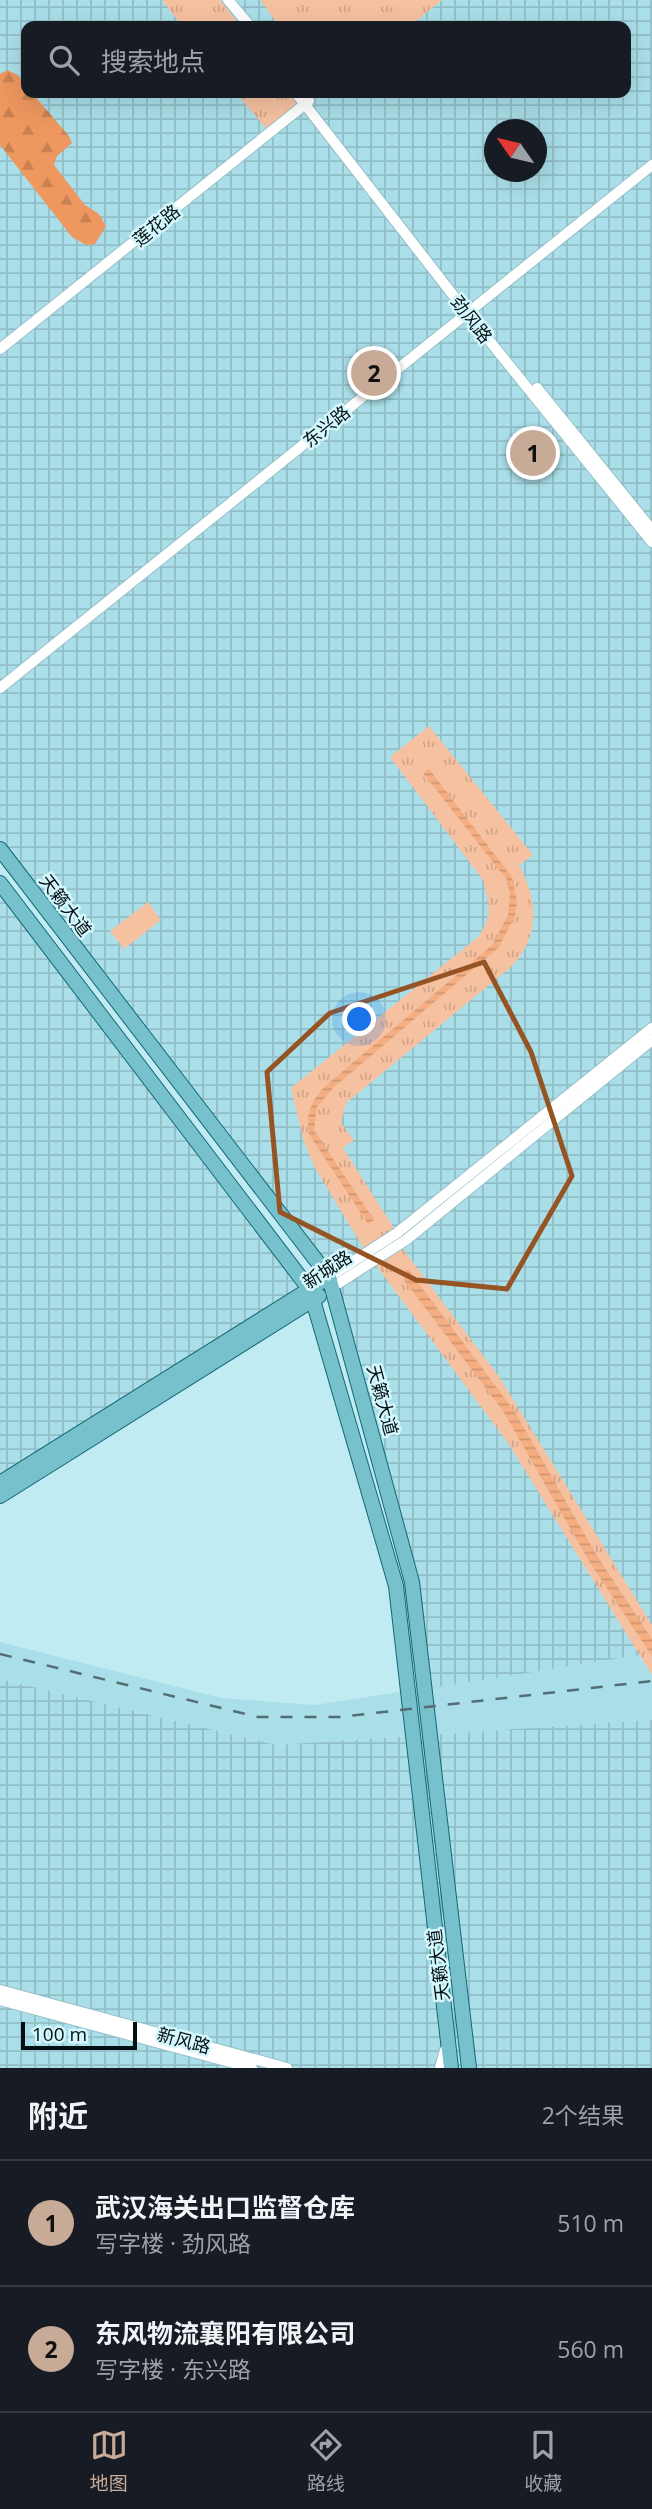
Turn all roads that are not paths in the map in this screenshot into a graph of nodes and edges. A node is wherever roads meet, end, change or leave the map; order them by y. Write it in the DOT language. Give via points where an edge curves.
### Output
graph roads {
  1 [pos="220,0"];
  2 [pos="228,0"];
  3 [pos="237,21"];
  4 [pos="246,21"];
  5 [pos="307,99"];
  6 [pos="652,164"];
  7 [pos="470,311"];
  8 [pos="0,349"];
  9 [pos="652,530"];
  10 [pos="652,542"];
  11 [pos="0,688"];
  12 [pos="0,849"];
  13 [pos="0,883"];
  14 [pos="652,1028"];
  15 [pos="652,1040"];
  16 [pos="330,1282"];
  17 [pos="312,1295"];
  18 [pos="0,1483"];
  19 [pos="0,1496"];
  20 [pos="0,1990"];
  21 [pos="0,2000"];
  22 [pos="447,2033"];
  23 [pos="252,2068"];
  24 [pos="287,2068"];
  25 [pos="440,2068"];
  26 [pos="451,2068"];
  27 [pos="470,2068"];
  1 -- 3 [label="street"];
  2 -- 4 [label="street"];
  5 -- 7 [label="street, 劲风路"];
  5 -- 8 [label="street, 莲花路"];
  6 -- 7 [label="street, 东兴路"];
  7 -- 9 [label="street, 劲风路"];
  7 -- 10 [label="street, 劲风路"];
  7 -- 11 [label="street, 东兴路"];
  12 -- 16 [label="main road, 天籁大道"];
  13 -- 17 [label="main road, 天籁大道"];
  14 -- 16 [label="street, 新城路"];
  15 -- 16 [label="street, 新城路" via="406,1240"];
  16 -- 17 [label="main road, 新城路"];
  16 -- 27 [label="main road, 天籁大道" via="412,1582"];
  17 -- 18 [label="main road, 新城路"];
  17 -- 19 [label="main road, 新城路"];
  17 -- 22 [label="main road, 天籁大道" via="396,1586"];
  20 -- 24 [label="street, 新风路"];
  21 -- 23 [label="street, 新风路"];
  22 -- 25 [label="street"];
  22 -- 26 [label="main road, 天籁大道"];
}
